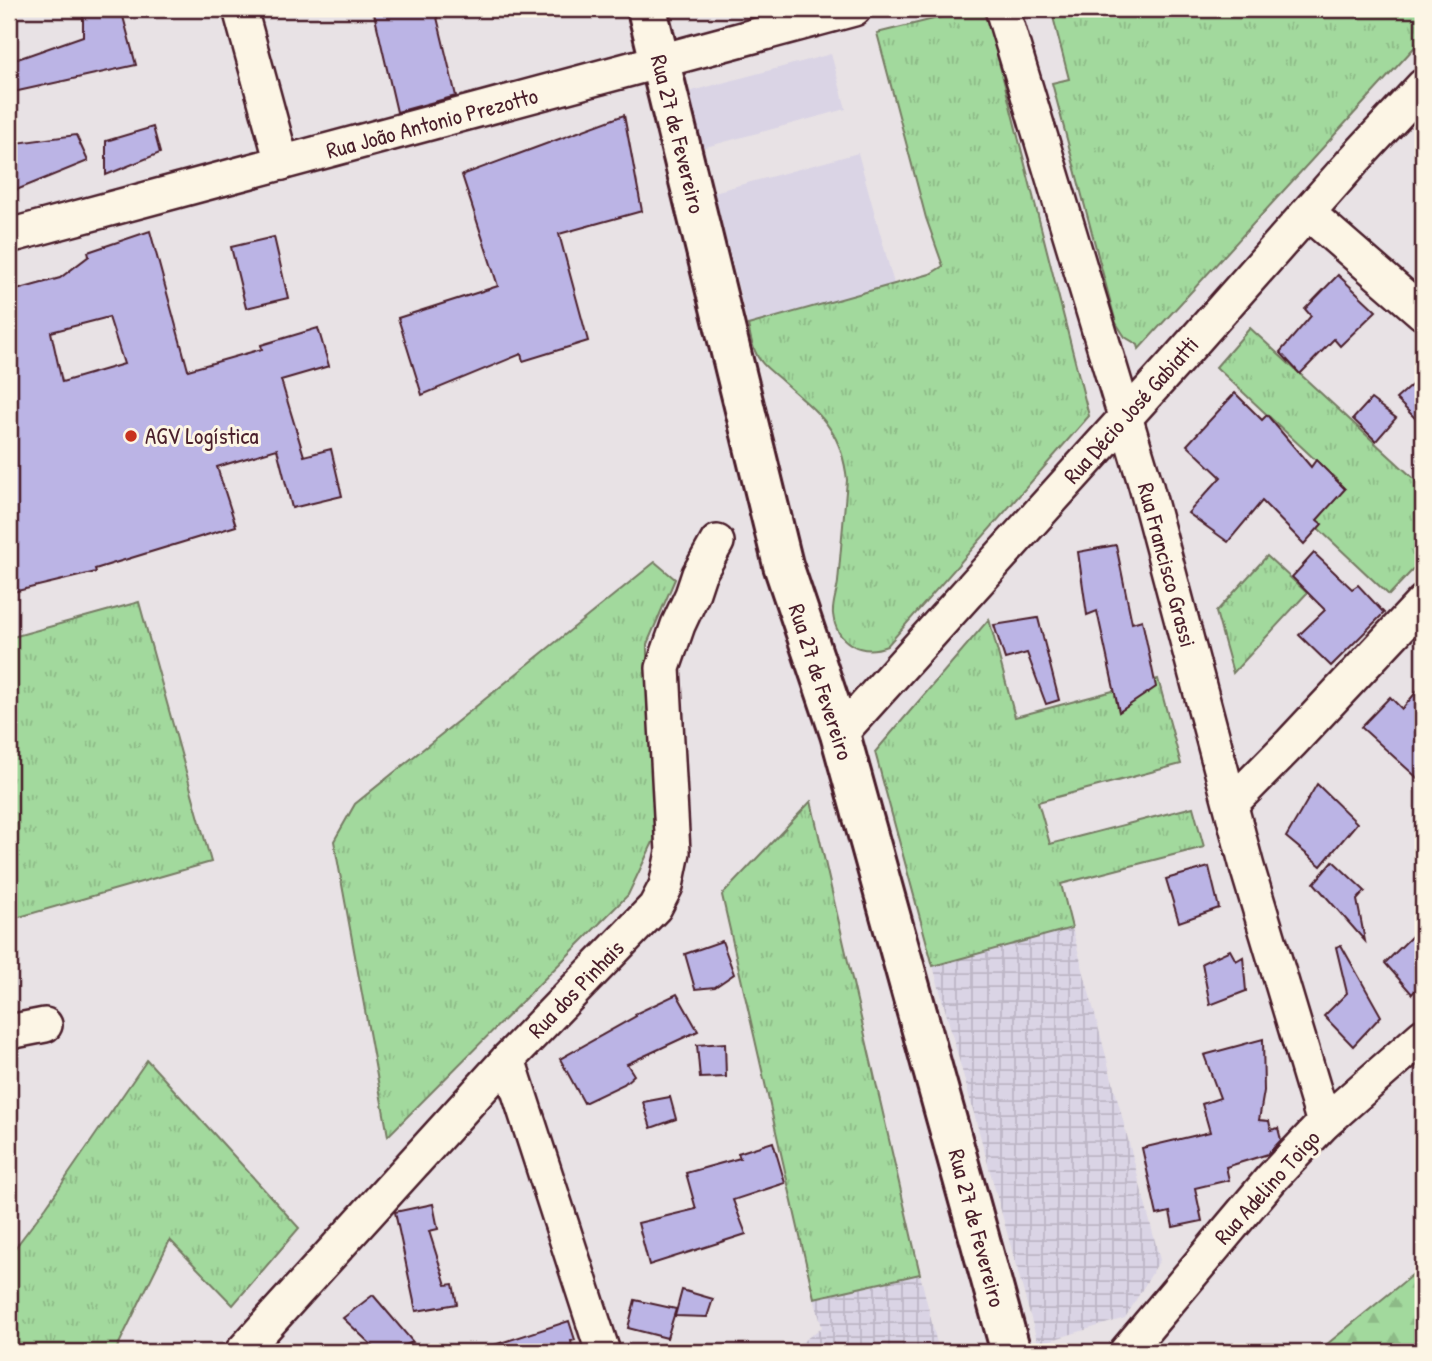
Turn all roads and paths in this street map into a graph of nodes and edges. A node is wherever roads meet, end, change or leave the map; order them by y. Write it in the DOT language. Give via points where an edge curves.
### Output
graph roads {
  1 [pos="240,9"];
  2 [pos="647,9"];
  3 [pos="854,9"];
  4 [pos="1002,9"];
  5 [pos="661,61"];
  6 [pos="1423,86"];
  7 [pos="282,163"];
  8 [pos="1308,213"];
  9 [pos="9,236"];
  10 [pos="1423,313"];
  11 [pos="1125,418"];
  12 [pos="717,542"];
  13 [pos="1423,601"];
  14 [pos="840,734"];
  15 [pos="1231,803"];
  16 [pos="45,1025"];
  17 [pos="9,1032"];
  18 [pos="1423,1036"];
  19 [pos="508,1059"];
  20 [pos="1324,1123"];
  21 [pos="242,1352"];
  22 [pos="603,1352"];
  23 [pos="1011,1352"];
  24 [pos="1126,1352"];
  1 -- 7 [label="street"];
  2 -- 5 [label="main road, Rua 27 de Fevereiro"];
  3 -- 5 [label="street, Rua João Antonio Prezotto"];
  4 -- 11 [label="street, Rua Francisco Grassi"];
  5 -- 7 [label="street, Rua João Antonio Prezotto"];
  5 -- 14 [label="main road, Rua 27 de Fevereiro" via="783,565"];
  6 -- 8 [label="street, Rua Décio José Gabiatti"];
  7 -- 9 [label="street, Rua João Antonio Prezotto"];
  8 -- 10 [label="street"];
  8 -- 11 [label="street, Rua Décio José Gabiatti"];
  11 -- 14 [label="street, Rua Décio José Gabiatti"];
  11 -- 15 [label="street, Rua Francisco Grassi"];
  12 -- 19 [label="street, Rua dos Pinhais" via="699,574 663,668 673,852 666,886 655,907"];
  13 -- 15 [label="street"];
  14 -- 23 [label="main road, Rua 27 de Fevereiro"];
  15 -- 20 [label="street, Rua Francisco Grassi"];
  16 -- 17 [label="street"];
  18 -- 20 [label="street, Rua Adelino Toigo"];
  19 -- 21 [label="street, Rua dos Pinhais"];
  19 -- 22 [label="street"];
  20 -- 24 [label="street, Rua Adelino Toigo"];
}
